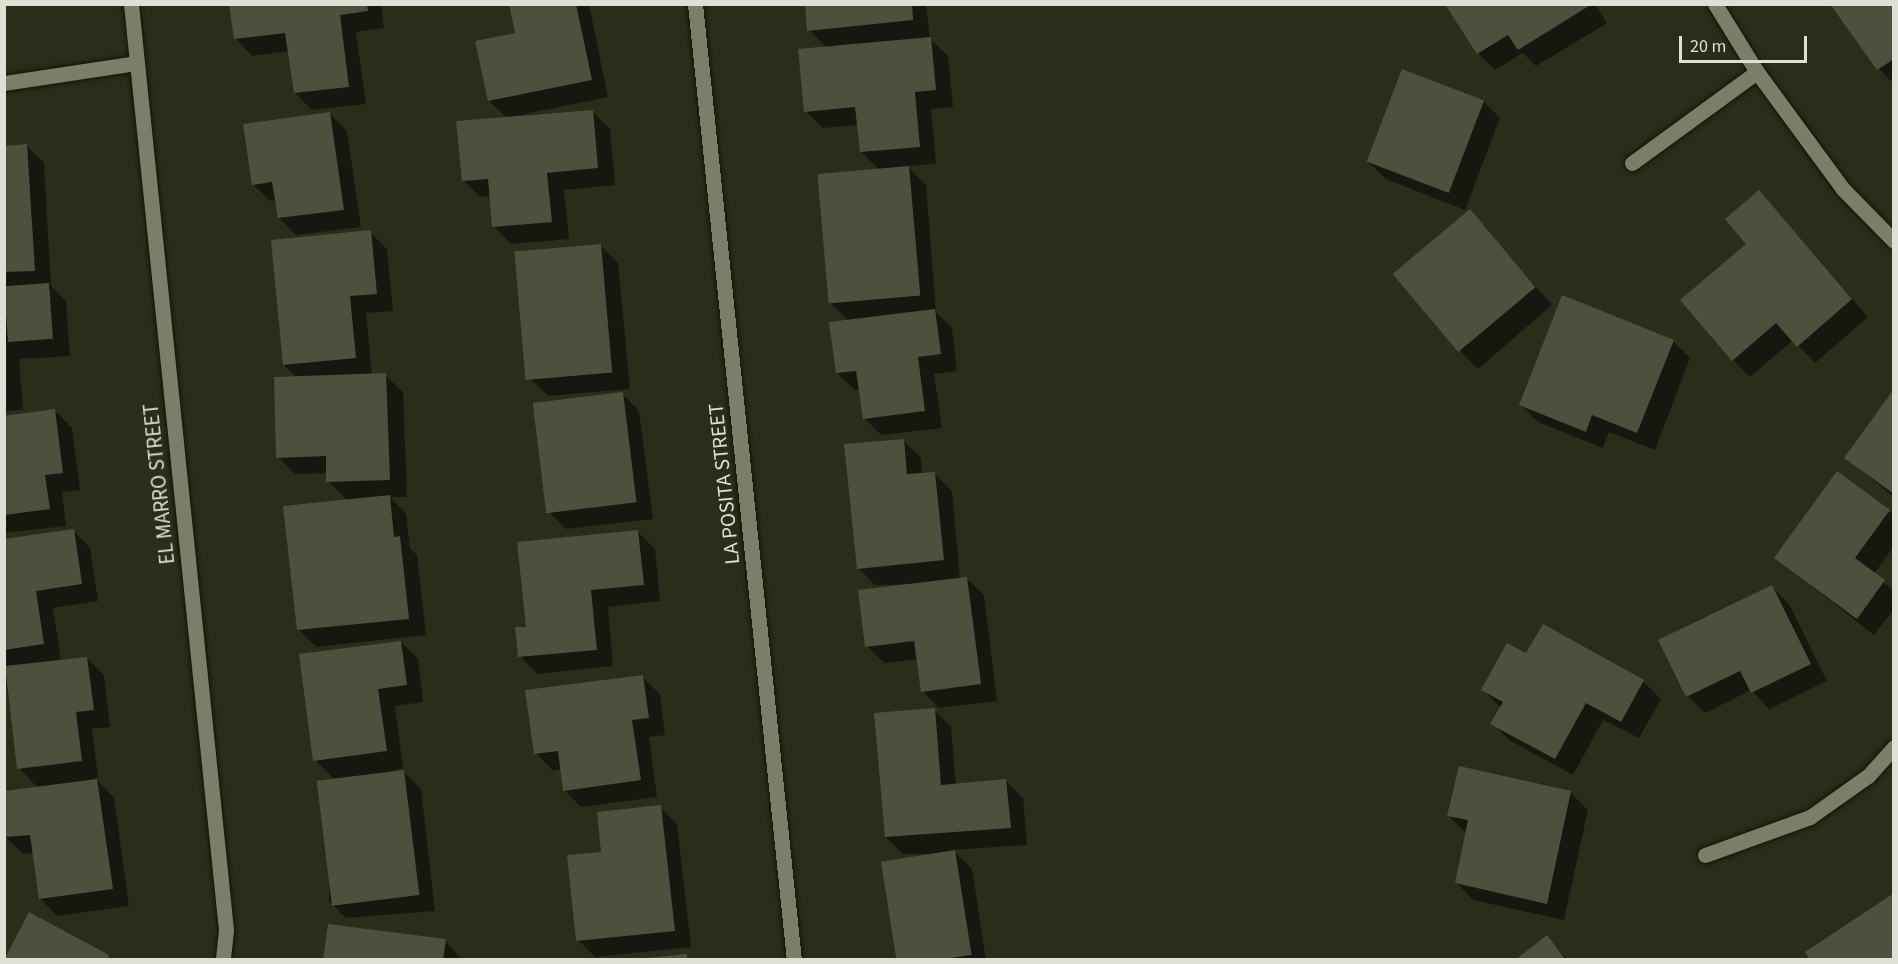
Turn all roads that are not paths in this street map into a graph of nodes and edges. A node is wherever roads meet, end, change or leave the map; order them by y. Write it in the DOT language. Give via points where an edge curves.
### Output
graph roads {
  1 [pos="131,4"];
  2 [pos="695,4"];
  3 [pos="1715,4"];
  4 [pos="137,63"];
  5 [pos="1757,72"];
  6 [pos="4,83"];
  7 [pos="1632,163"];
  8 [pos="1893,242"];
  9 [pos="1893,747"];
  10 [pos="1705,855"];
  11 [pos="223,960"];
  12 [pos="794,960"];
  1 -- 4 [label="street, EL MARRO STREET"];
  2 -- 12 [label="street, LA POSITA STREET"];
  3 -- 5 [label="street"];
  4 -- 6 [label="street"];
  4 -- 11 [label="street, EL MARRO STREET" via="226,930"];
  5 -- 7 [label="street"];
  5 -- 8 [label="street" via="1843,189"];
  9 -- 10 [label="street" via="1868,777 1810,818"];
}
